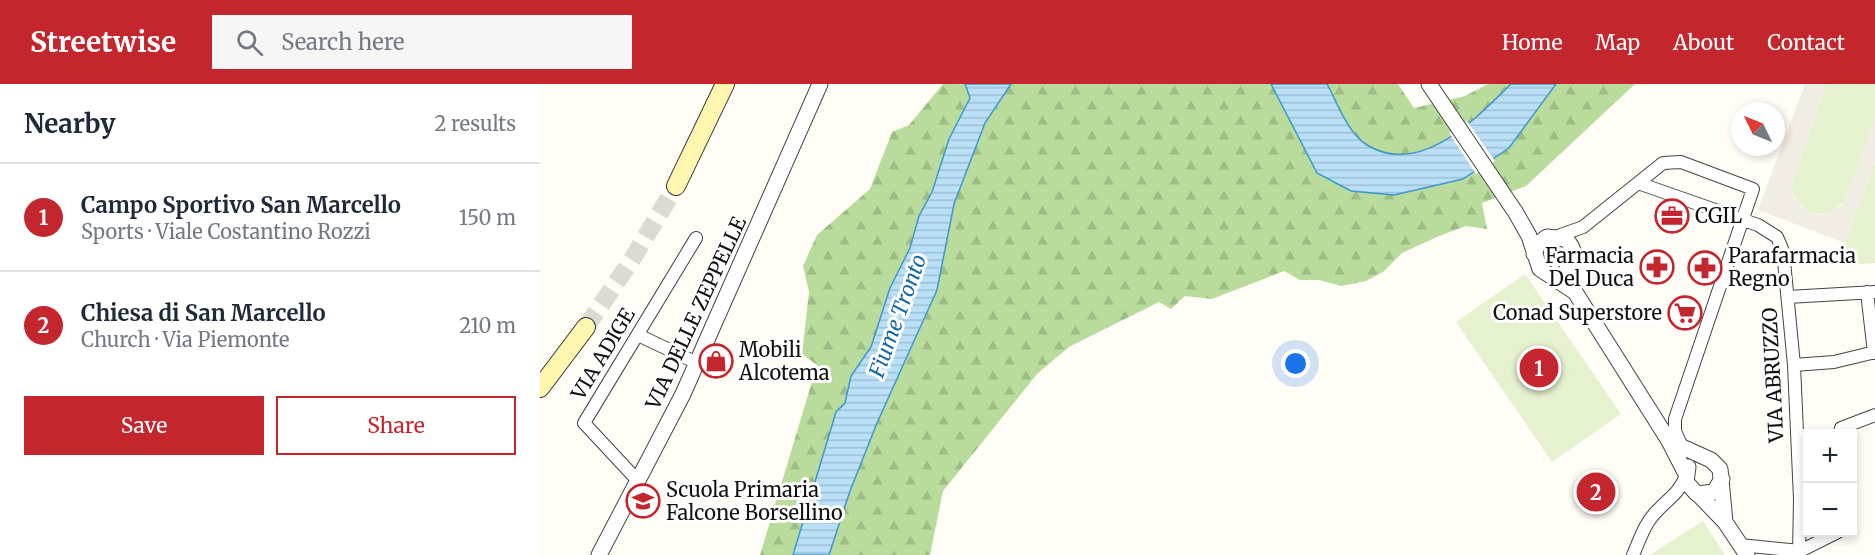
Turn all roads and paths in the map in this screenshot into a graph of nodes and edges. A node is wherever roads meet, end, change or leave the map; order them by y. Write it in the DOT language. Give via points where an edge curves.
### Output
graph roads {
  1 [pos="725,84"];
  2 [pos="820,84"];
  3 [pos="1429,84"];
  4 [pos="1638,183"];
  5 [pos="676,186"];
  6 [pos="1516,213"];
  7 [pos="1743,219"];
  8 [pos="1583,227"];
  9 [pos="1556,236"];
  10 [pos="696,238"];
  11 [pos="1573,249"];
  12 [pos="1534,254"];
  13 [pos="1570,267"];
  14 [pos="1550,275"];
  15 [pos="1575,292"];
  16 [pos="1871,292"];
  17 [pos="1788,297"];
  18 [pos="586,327"];
  19 [pos="638,335"];
  20 [pos="1874,353"];
  21 [pos="697,363"];
  22 [pos="1794,365"];
  23 [pos="540,388"];
  24 [pos="1875,415"];
  25 [pos="1841,429"];
  26 [pos="1676,444"];
  27 [pos="1703,458"];
  28 [pos="1685,476"];
  29 [pos="1722,479"];
  30 [pos="638,481"];
  31 [pos="1696,493"];
  32 [pos="1677,494"];
  33 [pos="1725,522"];
  34 [pos="1829,537"];
  35 [pos="1743,550"];
  36 [pos="1800,553"];
  37 [pos="599,555"];
  38 [pos="1633,555"];
  1 -- 5 [label="main road"];
  2 -- 21 [label="street, VIA DELLE ZEPPELLE"];
  3 -- 6 [label="street"];
  4 -- 7 [label="street"];
  4 -- 7 [label="street" via="1662,163 1681,162 1753,189"];
  4 -- 8 [label="street"];
  6 -- 9 [label="street"];
  6 -- 12 [label="street"];
  7 -- 17 [label="street, VIA ABRUZZO" via="1777,237 1783,251"];
  7 -- 26 [label="street" via="1676,419"];
  8 -- 9 [label="street"];
  8 -- 11 [label="street"];
  9 -- 11 [label="street" via="1568,241"];
  9 -- 12 [label="street" via="1541,241"];
  10 -- 19 [label="street, VIA ADIGE"];
  11 -- 13 [label="street"];
  12 -- 14 [label="street" via="1540,269"];
  13 -- 14 [label="street" via="1561,274"];
  13 -- 15 [label="street"];
  14 -- 15 [label="street"];
  15 -- 26 [label="street"];
  16 -- 17 [label="street"];
  16 -- 20 [label="street"];
  17 -- 22 [label="street, VIA ABRUZZO"];
  18 -- 23 [label="main road"];
  19 -- 21 [label="street"];
  19 -- 30 [label="street, VIA ADIGE" via="584,423"];
  20 -- 22 [label="street"];
  21 -- 30 [label="street, VIA DELLE ZEPPELLE"];
  22 -- 36 [label="street, VIA ABRUZZO"];
  24 -- 25 [label="street"];
  26 -- 27 [label="street"];
  26 -- 28 [label="street"];
  27 -- 28 [label="street" via="1694,462"];
  27 -- 29 [label="street" via="1716,464"];
  28 -- 31 [label="street"];
  28 -- 32 [label="street"];
  29 -- 31 [label="street" via="1714,492"];
  29 -- 33 [label="street"];
  30 -- 37 [label="street, VIA DELLE ZEPPELLE"];
  31 -- 32 [label="street"];
  31 -- 33 [label="street"];
  32 -- 38 [label="street" via="1647,522"];
  33 -- 35 [label="street"];
  34 -- 36 [label="street"];
  35 -- 36 [label="street"];
}
